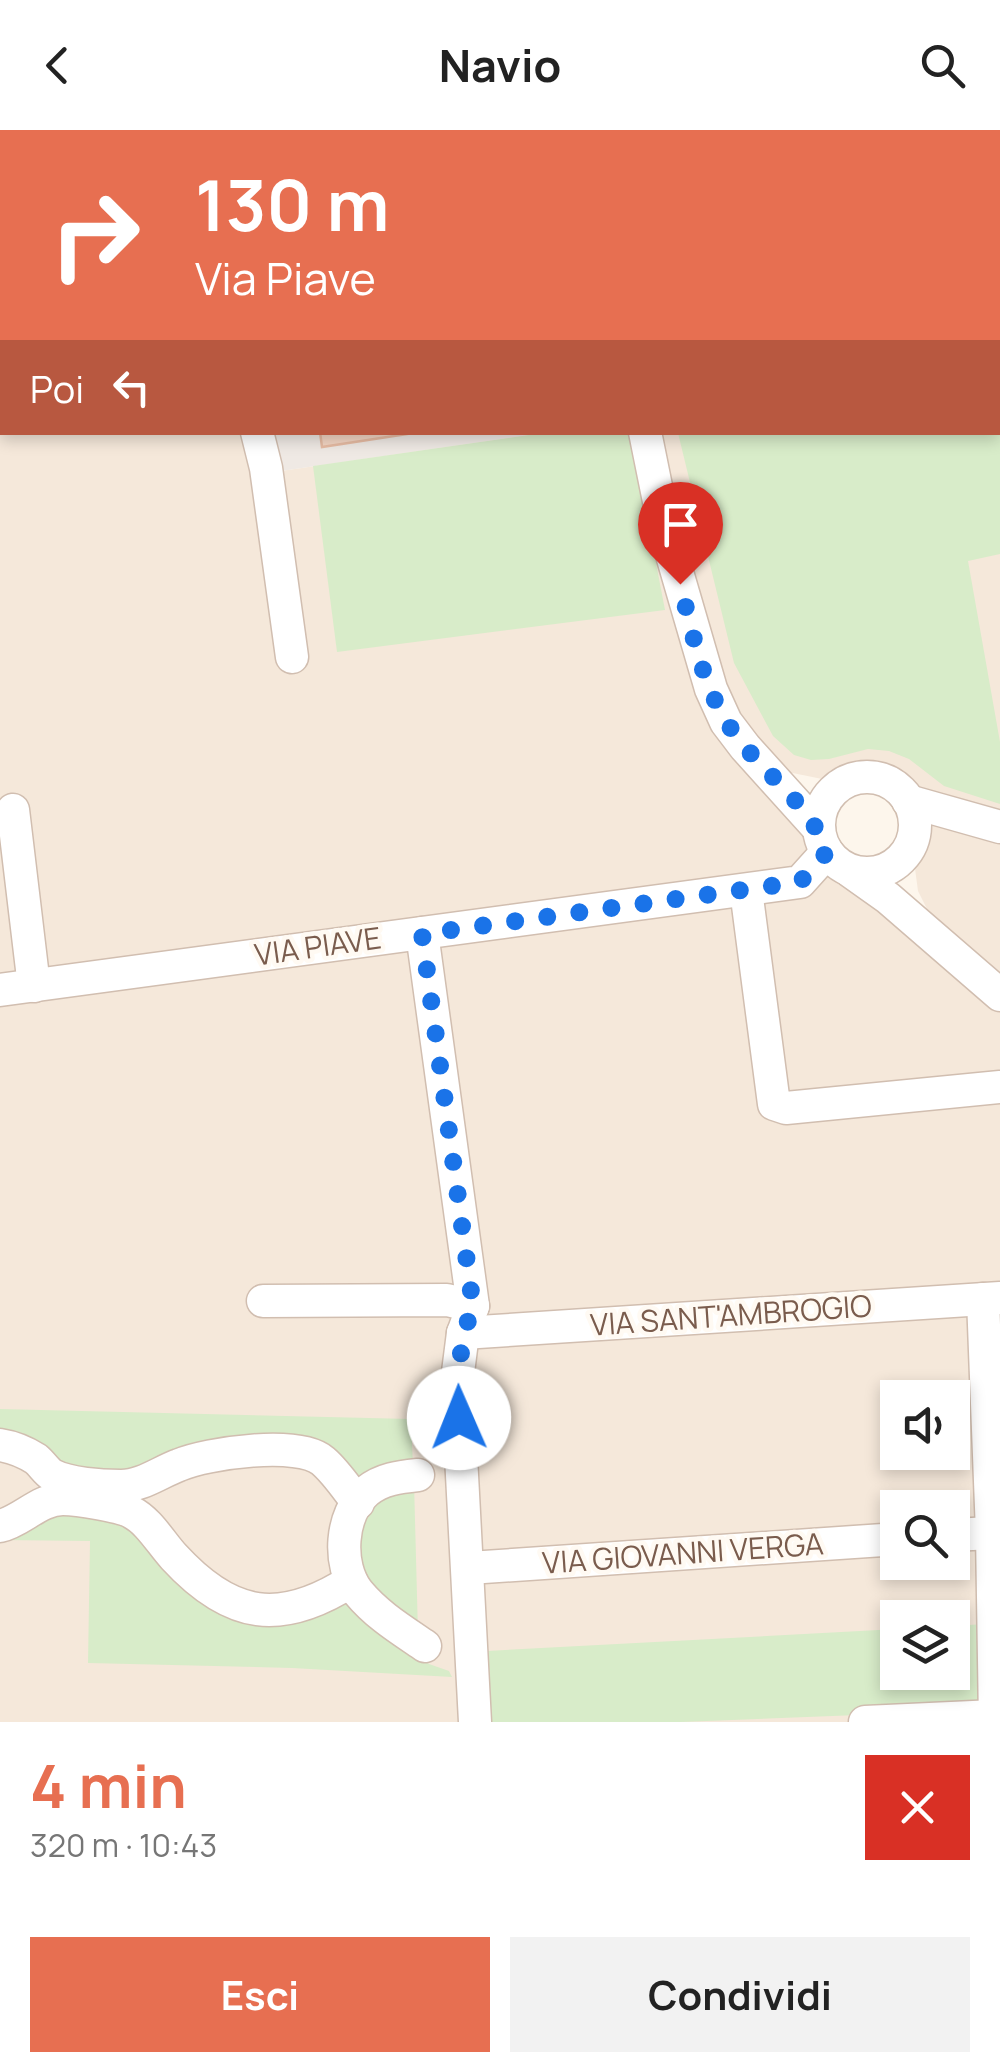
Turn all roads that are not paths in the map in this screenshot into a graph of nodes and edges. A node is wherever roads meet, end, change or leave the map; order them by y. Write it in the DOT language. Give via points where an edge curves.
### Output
graph roads {
  1 [pos="257,435"];
  2 [pos="646,435"];
  3 [pos="292,656"];
  4 [pos="771,774"];
  5 [pos="835,790"];
  6 [pos="908,802"];
  7 [pos="13,810"];
  8 [pos="996,826"];
  9 [pos="907,850"];
  10 [pos="832,851"];
  11 [pos="746,890"];
  12 [pos="922,928"];
  13 [pos="422,934"];
  14 [pos="34,986"];
  15 [pos="0,990"];
  16 [pos="1000,995"];
  17 [pos="1000,1087"];
  18 [pos="992,1299"];
  19 [pos="263,1301"];
  20 [pos="468,1320"];
  21 [pos="0,1445"];
  22 [pos="164,1473"];
  23 [pos="418,1475"];
  24 [pos="358,1503"];
  25 [pos="0,1526"];
  26 [pos="150,1529"];
  27 [pos="992,1533"];
  28 [pos="970,1535"];
  29 [pos="880,1540"];
  30 [pos="469,1568"];
  31 [pos="351,1581"];
  32 [pos="425,1646"];
  33 [pos="995,1719"];
  34 [pos="475,1722"];
  35 [pos="864,1722"];
  1 -- 3 [label="street"];
  2 -- 4 [label="street" via="665,531 711,689 726,722"];
  4 -- 5 [label="street"];
  4 -- 10 [label="street"];
  5 -- 6 [label="street" via="872,778 898,788"];
  5 -- 10 [label="street" via="822,806"];
  6 -- 8 [label="street"];
  6 -- 9 [label="street" via="915,827"];
  7 -- 14 [label="street"];
  8 -- 9 [label="street" via="942,831"];
  9 -- 10 [label="street" via="885,870 866,874"];
  9 -- 12 [label="street" via="908,898"];
  10 -- 11 [label="street, VIA PIAVE" via="800,882"];
  10 -- 12 [label="street"];
  11 -- 13 [label="street, VIA PIAVE"];
  11 -- 17 [label="street" via="774,1104"];
  12 -- 16 [label="street"];
  13 -- 14 [label="street, VIA PIAVE"];
  13 -- 20 [label="street"];
  14 -- 15 [label="street, VIA PIAVE"];
  18 -- 20 [label="street, VIA SANT'AMBROGIO"];
  18 -- 27 [label="street"];
  19 -- 20 [label="street, VIA SANT'AMBROGIO" via="447,1300"];
  20 -- 30 [label="street" via="457,1380"];
  21 -- 22 [label="street" via="63,1479 124,1487"];
  22 -- 24 [label="street" via="212,1457 311,1454"];
  22 -- 26 [label="street"];
  23 -- 24 [label="street" via="384,1480"];
  24 -- 31 [label="street" via="344,1546"];
  25 -- 26 [label="street" via="62,1498 131,1512"];
  26 -- 31 [label="street" via="177,1561 224,1598 250,1609 301,1608"];
  27 -- 28 [label="street"];
  27 -- 33 [label="street"];
  29 -- 30 [label="street, VIA GIOVANNI VERGA"];
  30 -- 34 [label="street"];
  31 -- 32 [label="street" via="382,1618"];
  33 -- 35 [label="street"];
}
